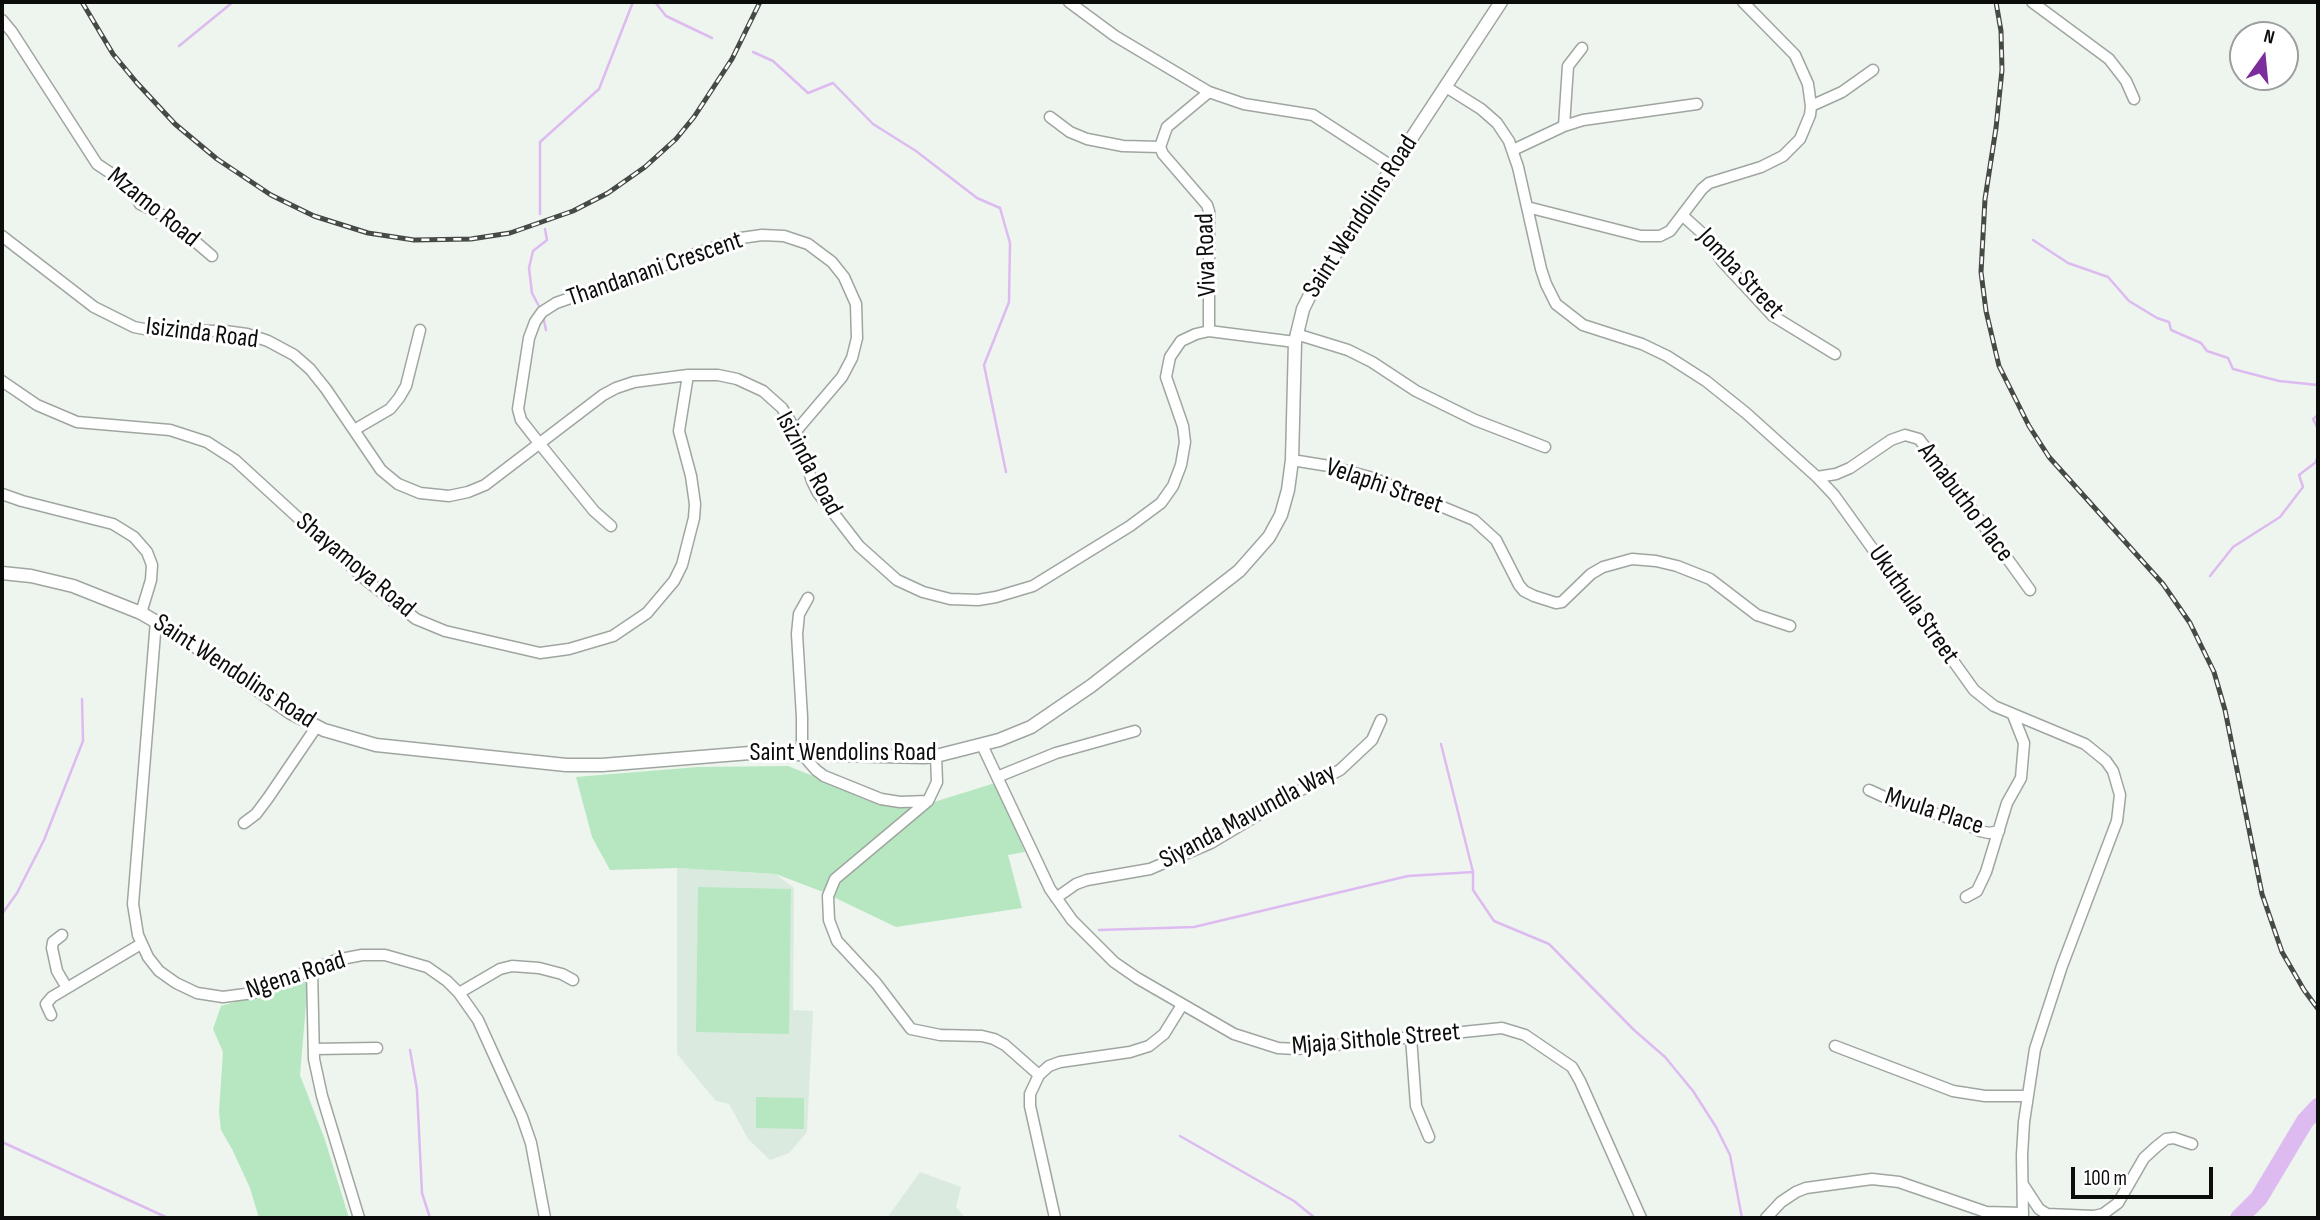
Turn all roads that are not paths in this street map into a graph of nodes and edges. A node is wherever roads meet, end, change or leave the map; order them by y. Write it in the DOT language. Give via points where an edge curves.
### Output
graph roads {
  1 [pos="1069,2"];
  2 [pos="1501,2"];
  3 [pos="1742,2"];
  4 [pos="2032,2"];
  5 [pos="2,20"];
  6 [pos="1582,48"];
  7 [pos="1873,70"];
  8 [pos="1446,86"];
  9 [pos="1209,92"];
  10 [pos="2134,99"];
  11 [pos="1697,104"];
  12 [pos="1811,106"];
  13 [pos="1050,117"];
  14 [pos="1564,126"];
  15 [pos="1160,147"];
  16 [pos="1513,150"];
  17 [pos="1393,167"];
  18 [pos="1527,206"];
  19 [pos="1682,215"];
  20 [pos="2,236"];
  21 [pos="212,256"];
  22 [pos="420,330"];
  23 [pos="1209,331"];
  24 [pos="1295,338"];
  25 [pos="1835,354"];
  26 [pos="688,374"];
  27 [pos="2,381"];
  28 [pos="354,430"];
  29 [pos="796,431"];
  30 [pos="539,443"];
  31 [pos="1545,447"];
  32 [pos="1292,460"];
  33 [pos="1817,477"];
  34 [pos="2,494"];
  35 [pos="611,526"];
  36 [pos="2,573"];
  37 [pos="2030,590"];
  38 [pos="808,598"];
  39 [pos="141,613"];
  40 [pos="156,621"];
  41 [pos="1790,626"];
  42 [pos="2013,715"];
  43 [pos="1381,720"];
  44 [pos="317,726"];
  45 [pos="1135,731"];
  46 [pos="982,745"];
  47 [pos="802,754"];
  48 [pos="936,756"];
  49 [pos="997,777"];
  50 [pos="1870,790"];
  51 [pos="928,801"];
  52 [pos="244,823"];
  53 [pos="1999,831"];
  54 [pos="1966,897"];
  55 [pos="1056,898"];
  56 [pos="62,935"];
  57 [pos="141,944"];
  58 [pos="312,970"];
  59 [pos="573,981"];
  60 [pos="67,988"];
  61 [pos="459,993"];
  62 [pos="1182,1004"];
  63 [pos="51,1015"];
  64 [pos="1411,1037"];
  65 [pos="1835,1046"];
  66 [pos="377,1048"];
  67 [pos="314,1049"];
  68 [pos="1039,1075"];
  69 [pos="2027,1096"];
  70 [pos="1429,1137"];
  71 [pos="2192,1144"];
  72 [pos="2022,1180"];
  73 [pos="2023,1216"];
  74 [pos="359,1218"];
  75 [pos="545,1218"];
  76 [pos="1055,1218"];
  77 [pos="1641,1218"];
  78 [pos="1766,1218"];
  1 -- 9 [label="street" via="1115,36"];
  2 -- 8 [label="street, Saint Wendolins Road"];
  3 -- 12 [label="street" via="1795,55 1808,84"];
  4 -- 10 [label="street" via="2109,59"];
  5 -- 21 [label="street, Mzamo Road" via="97,164 130,186 140,204 168,218"];
  6 -- 14 [label="street" via="1568,66"];
  7 -- 12 [label="street"];
  8 -- 16 [label="street, Ukuthula Street" via="1493,120"];
  8 -- 17 [label="street, Saint Wendolins Road"];
  9 -- 15 [label="street" via="1167,127"];
  9 -- 17 [label="street" via="1244,104 1313,115"];
  11 -- 14 [label="street"];
  12 -- 19 [label="street" via="1800,139 1783,156 1709,183"];
  13 -- 15 [label="street" via="1087,139"];
  14 -- 16 [label="street"];
  15 -- 23 [label="street, Viva Road" via="1209,211"];
  16 -- 18 [label="street, Ukuthula Street"];
  17 -- 24 [label="street, Saint Wendolins Road" via="1315,285"];
  18 -- 19 [label="street, Jomba Street" via="1654,237 1670,231"];
  18 -- 33 [label="street, Ukuthula Street" via="1546,284 1562,310 1583,325 1642,344 1688,368"];
  19 -- 25 [label="street, Jomba Street" via="1773,316"];
  20 -- 28 [label="street, Isizinda Road" via="94,307 124,322 149,330 247,334 294,355 310,369"];
  22 -- 28 [label="street" via="399,398 390,409"];
  23 -- 24 [label="street"];
  23 -- 29 [label="street, Isizinda Road" via="1181,341 1170,357 1166,377 1185,442 1177,476 1161,503 1051,576 1013,593 978,600 950,599 897,580 859,546 818,494"];
  24 -- 31 [label="street" via="1348,350 1416,391"];
  24 -- 32 [label="street, Saint Wendolins Road"];
  26 -- 27 [label="street, Shayamoya Road" via="679,431 691,475 694,519 674,581 647,613 613,636 540,653 445,631 416,619 208,442 170,430 77,422 37,405"];
  26 -- 29 [label="street, Isizinda Road" via="718,375 752,385 782,408"];
  26 -- 30 [label="street, Isizinda Road" via="616,388"];
  28 -- 30 [label="street, Isizinda Road" via="381,470 409,489 434,496 485,485"];
  29 -- 30 [label="street, Thandanani Crescent" via="848,368 857,338 856,304 844,277 820,251 784,236 762,234 556,303 542,312 529,338 519,402 521,420"];
  30 -- 35 [label="street, Thandanani Crescent"];
  32 -- 41 [label="street, Velaphi Street" via="1373,478 1474,520 1496,540 1524,591 1556,603 1603,566 1632,559 1656,561 1710,579 1757,615"];
  32 -- 46 [label="street, Saint Wendolins Road" via="1281,515 1269,537 1239,571 1061,708 1031,727"];
  33 -- 37 [label="street, Amabutho Place" via="1850,468 1891,440 1905,435 1919,439"];
  33 -- 42 [label="street, Ukuthula Street" via="1852,519 1965,680 1994,706"];
  34 -- 39 [label="street" via="113,524 134,537 152,565"];
  36 -- 39 [label="street, Saint Wendolins Road" via="73,586"];
  38 -- 47 [label="street" via="799,614 797,634"];
  39 -- 40 [label="street, Saint Wendolins Road"];
  40 -- 44 [label="street, Saint Wendolins Road"];
  40 -- 57 [label="street, Ngena Road" via="133,904"];
  42 -- 53 [label="street" via="2025,750 2021,778"];
  42 -- 69 [label="street, Ukuthula Street" via="2097,753 2113,771 2120,795 2112,837 2046,1012"];
  43 -- 55 [label="street, Siyanda Mavundla Way" via="1371,740 1340,770 1211,843 1150,869 1087,880"];
  44 -- 47 [label="street, Saint Wendolins Road" via="385,747 566,765"];
  44 -- 52 [label="street" via="256,814"];
  45 -- 49 [label="street" via="1056,753"];
  46 -- 48 [label="street, Saint Wendolins Road"];
  46 -- 49 [label="street, Mjaja Sithole Street"];
  47 -- 48 [label="street, Saint Wendolins Road"];
  47 -- 51 [label="street" via="824,776 881,799"];
  48 -- 51 [label="street" via="937,782"];
  49 -- 55 [label="street, Mjaja Sithole Street"];
  50 -- 53 [label="street, Mvula Place" via="1980,831"];
  51 -- 68 [label="street" via="835,879 828,896 829,920 837,941 911,1029 994,1039"];
  53 -- 54 [label="street" via="1982,881 1977,891"];
  55 -- 62 [label="street, Mjaja Sithole Street" via="1114,961"];
  56 -- 60 [label="street" via="52,948"];
  57 -- 58 [label="street, Ngena Road" via="159,971 176,983 197,993 223,997 253,993"];
  57 -- 60 [label="street"];
  58 -- 61 [label="street, Ngena Road" via="337,960 386,954 426,967"];
  58 -- 67 [label="street"];
  59 -- 61 [label="street" via="539,968 512,966"];
  60 -- 63 [label="street" via="48,1001"];
  61 -- 75 [label="street, Ngena Road" via="478,1020 522,1117"];
  62 -- 64 [label="street, Mjaja Sithole Street" via="1243,1038 1278,1048"];
  62 -- 68 [label="street" via="1164,1034 1149,1046 1060,1062"];
  64 -- 70 [label="street" via="1416,1106"];
  64 -- 77 [label="street, Mjaja Sithole Street" via="1502,1028 1525,1035 1559,1056 1580,1081"];
  65 -- 69 [label="street" via="1953,1091"];
  66 -- 67 [label="street"];
  67 -- 74 [label="street" via="322,1096"];
  68 -- 76 [label="street" via="1030,1106"];
  69 -- 72 [label="street, Ukuthula Street"];
  71 -- 72 [label="street" via="2166,1139 2144,1158 2118,1203 2094,1216 2042,1212"];
  72 -- 73 [label="street, Ukuthula Street"];
  73 -- 78 [label="street" via="1986,1212 1899,1182 1872,1179 1796,1192"];
}
